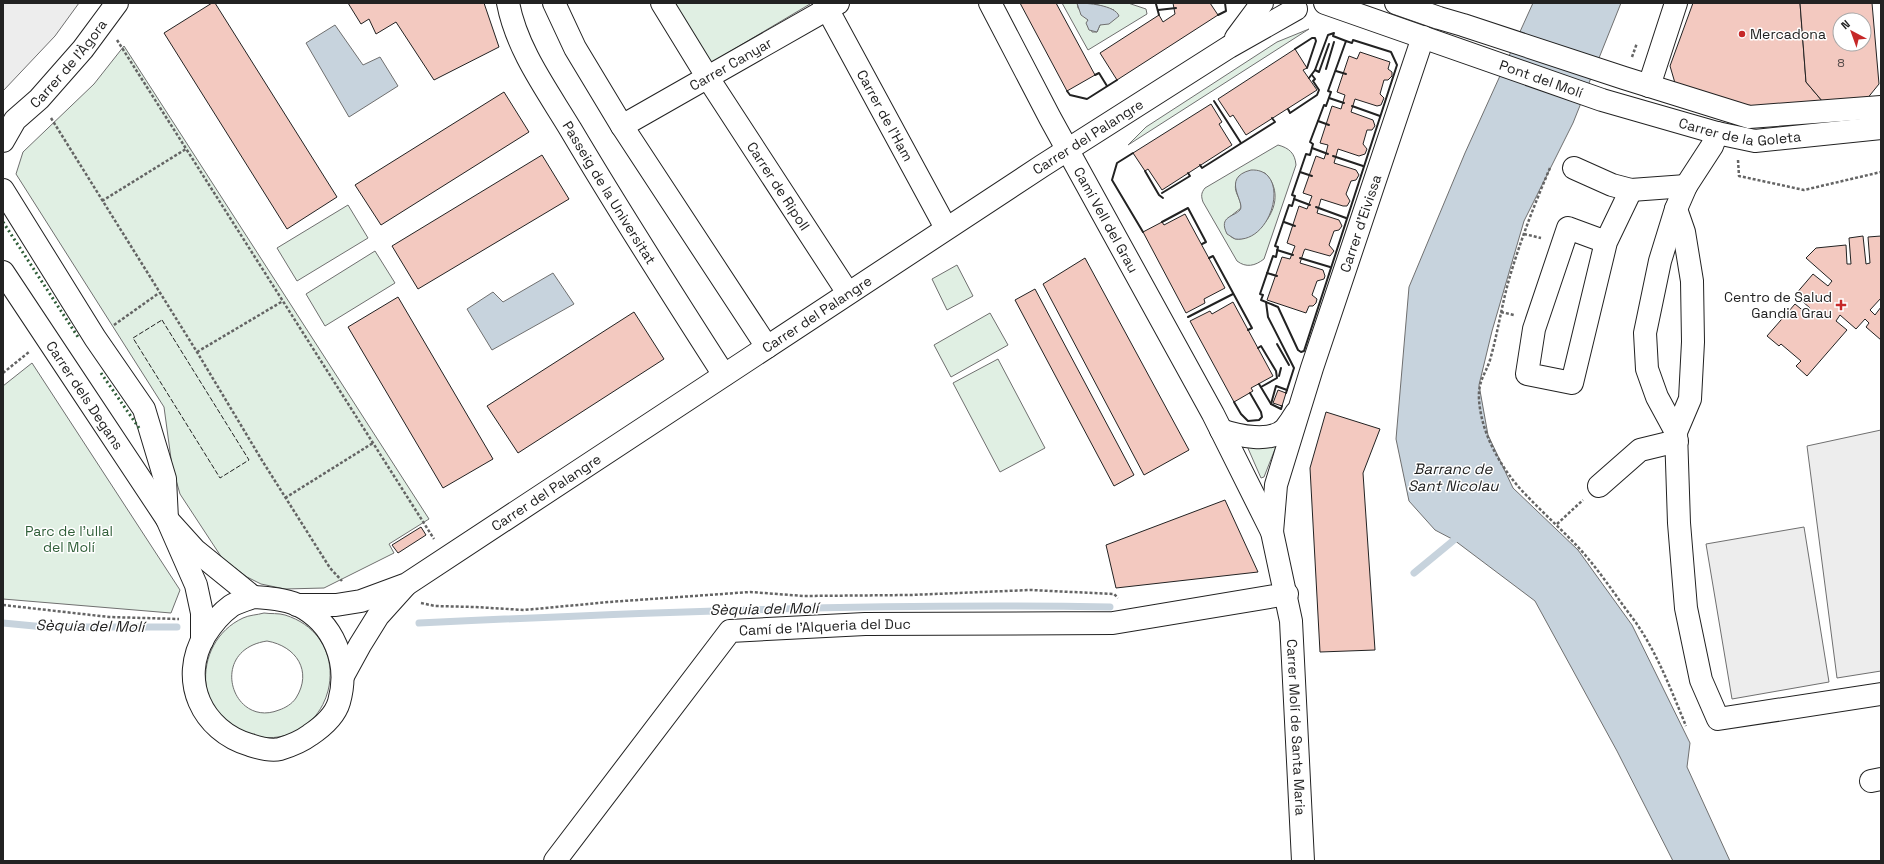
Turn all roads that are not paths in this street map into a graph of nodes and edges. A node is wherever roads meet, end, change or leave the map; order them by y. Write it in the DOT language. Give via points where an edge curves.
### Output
graph roads {
  1 [pos="508,3"];
  2 [pos="554,3"];
  3 [pos="662,3"];
  4 [pos="990,3"];
  5 [pos="1262,3"];
  6 [pos="1325,3"];
  7 [pos="1396,3"];
  8 [pos="1676,3"];
  9 [pos="830,5"];
  10 [pos="1293,5"];
  11 [pos="1441,11"];
  12 [pos="110,12"];
  13 [pos="1423,37"];
  14 [pos="1229,47"];
  15 [pos="1617,76"];
  16 [pos="708,78"];
  17 [pos="1649,86"];
  18 [pos="1602,100"];
  19 [pos="1881,107"];
  20 [pos="9,120"];
  21 [pos="622,126"];
  22 [pos="1881,128"];
  23 [pos="1717,132"];
  24 [pos="3,141"];
  25 [pos="1067,149"];
  26 [pos="1574,168"];
  27 [pos="1686,186"];
  28 [pos="3,190"];
  29 [pos="1631,190"];
  30 [pos="1676,208"];
  31 [pos="946,228"];
  32 [pos="1606,242"];
  33 [pos="3,272"];
  34 [pos="848,293"];
  35 [pos="767,347"];
  36 [pos="724,375"];
  37 [pos="1298,411"];
  38 [pos="1217,422"];
  39 [pos="1676,436"];
  40 [pos="1599,486"];
  41 [pos="167,519"];
  42 [pos="1272,532"];
  43 [pos="401,590"];
  44 [pos="1287,594"];
  45 [pos="253,597"];
  46 [pos="297,605"];
  47 [pos="202,630"];
  48 [pos="343,676"];
  49 [pos="1881,694"];
  50 [pos="555,861"];
  51 [pos="1303,861"];
  1 -- 36 [label="street, Passeig de la Universitat" via="510,16 524,52 610,197"];
  2 -- 21 [label="street" via="575,48"];
  3 -- 16 [label="street, Carrer de Ripoll"];
  4 -- 25 [label="street, Camí Vell del Grau"];
  5 -- 14 [label="street, Carrer del Palangre"];
  6 -- 13 [label="street"];
  7 -- 11 [label="street"];
  8 -- 17 [label="street"];
  9 -- 16 [label="street, Carrer Canyar"];
  9 -- 31 [label="street, Carrer de l'Ham"];
  10 -- 14 [label="street, Carrer del Palangre"];
  11 -- 15 [label="street, Pont del Molí" via="1489,34"];
  12 -- 20 [label="street, Carrer de l'Àgora" via="83,49 39,99"];
  13 -- 18 [label="street, Pont del Molí"];
  13 -- 37 [label="street, Carrer d'Eivissa"];
  14 -- 25 [label="street, Carrer del Palangre"];
  15 -- 17 [label="street, Carrer de la Goleta"];
  16 -- 21 [label="street, Carrer Canyar"];
  16 -- 34 [label="street, Carrer de Ripoll"];
  17 -- 19 [label="street, Carrer de la Goleta" via="1749,117"];
  18 -- 23 [label="street, Carrer de la Goleta"];
  20 -- 24 [label="street, Carrer de l'Àgora"];
  21 -- 35 [label="street"];
  22 -- 23 [label="street, Carrer de la Goleta" via="1756,141"];
  23 -- 27 [label="street" via="1712,146"];
  25 -- 31 [label="street, Carrer del Palangre"];
  25 -- 38 [label="street, Camí Vell del Grau"];
  26 -- 29 [label="street" via="1612,185"];
  27 -- 29 [label="street"];
  27 -- 30 [label="street"];
  28 -- 41 [label="street" via="95,338 144,409 165,479"];
  29 -- 32 [label="street"];
  30 -- 39 [label="street" via="1684,232 1692,281 1693,342 1690,399"];
  30 -- 39 [label="street" via="1660,261 1645,333 1648,369 1657,397"];
  31 -- 34 [label="street, Carrer del Palangre"];
  32 -- 32 [label="street" via="1568,228 1534,329 1527,374 1572,383"];
  33 -- 41 [label="street, Carrer dels Degans"];
  34 -- 35 [label="street, Carrer del Palangre"];
  35 -- 36 [label="street, Carrer del Palangre"];
  36 -- 43 [label="street, Carrer del Palangre"];
  37 -- 38 [label="street, Carrer d'Eivissa" via="1284,430 1268,437 1238,436"];
  37 -- 42 [label="street, Carrer d'Eivissa" via="1276,485"];
  38 -- 42 [label="street, Carrer d'Eivissa"];
  39 -- 40 [label="street" via="1640,450"];
  39 -- 49 [label="street" via="1679,523 1686,608 1701,680 1718,719"];
  41 -- 45 [label="street, Carrer dels Degans" via="195,550"];
  41 -- 47 [label="street, Carrer dels Degans" via="196,585"];
  42 -- 44 [label="street, Carrer d'Eivissa"];
  43 -- 46 [label="street, Carrer del Palangre" via="336,605"];
  43 -- 48 [label="street, Carrer del Palangre" via="378,616"];
  44 -- 50 [label="street, Camí de l'Alqueria del Duc" via="1113,623 865,624 730,631"];
  44 -- 51 [label="street, Carrer Molí de Santa Maria" via="1291,621"];
  45 -- 46 [label="street" via="276,599"];
  45 -- 47 [label="street" via="231,606"];
  46 -- 48 [label="street" via="315,616 329,630 339,654"];
  47 -- 48 [label="street" via="194,661 194,685 202,708 218,727 236,741 259,748 279,749 303,740 322,727 338,707"];
}
